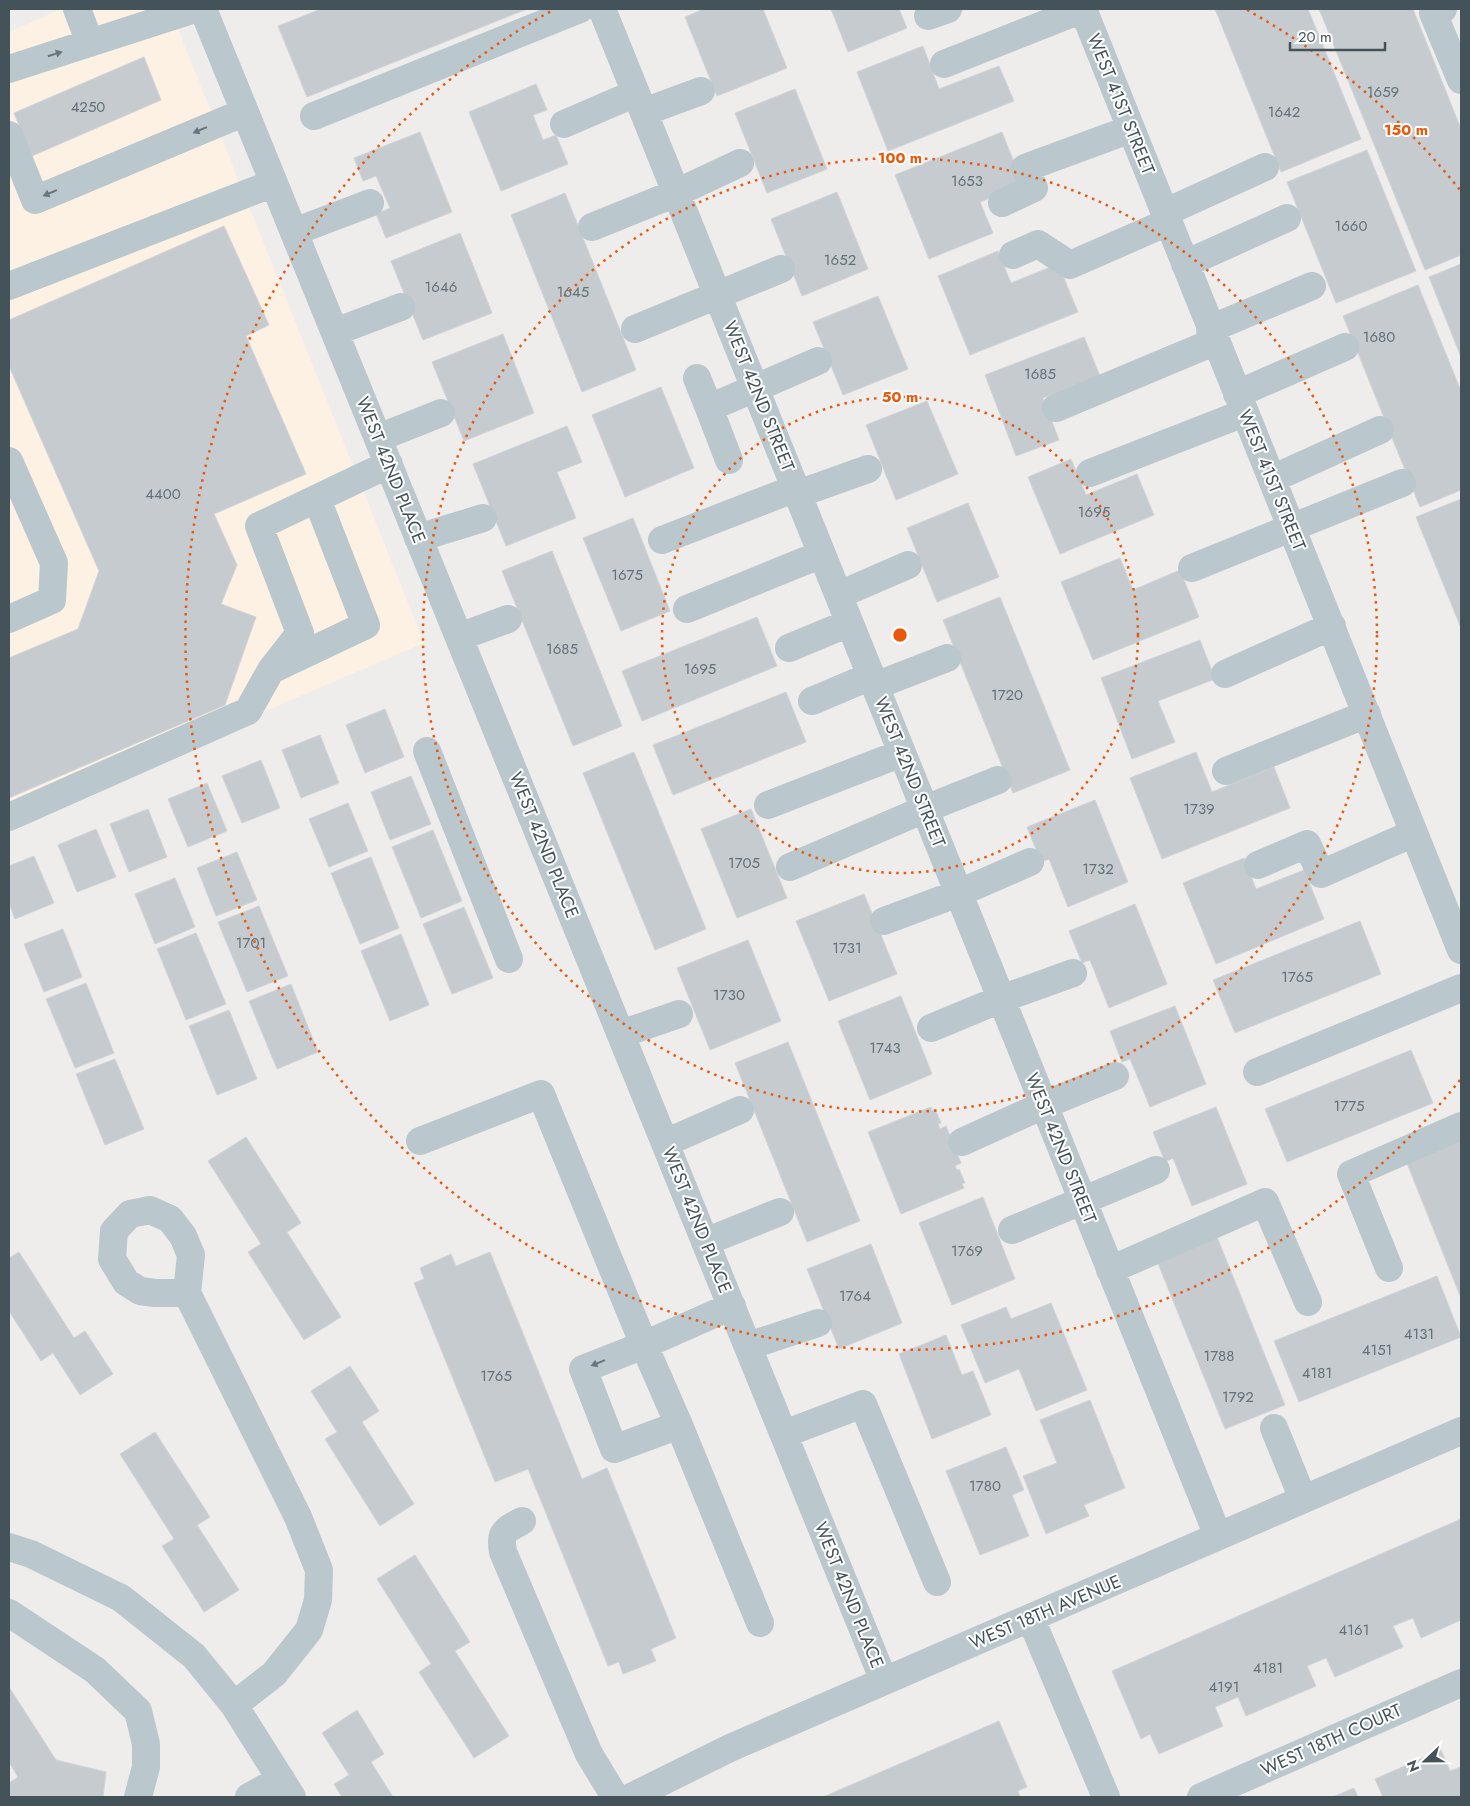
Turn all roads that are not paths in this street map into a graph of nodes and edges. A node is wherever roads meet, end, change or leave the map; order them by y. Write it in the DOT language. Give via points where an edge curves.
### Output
graph roads {
  1 [pos="77,9"];
  2 [pos="195,9"];
  3 [pos="203,9"];
  4 [pos="580,9"];
  5 [pos="602,9"];
  6 [pos="1083,9"];
  7 [pos="1443,9"];
  8 [pos="90,43"];
  9 [pos="944,64"];
  10 [pos="9,69"];
  11 [pos="1461,80"];
  12 [pos="700,91"];
  13 [pos="640,103"];
  14 [pos="245,112"];
  15 [pos="314,116"];
  16 [pos="564,124"];
  17 [pos="1131,129"];
  18 [pos="9,135"];
  19 [pos="740,163"];
  20 [pos="1265,167"];
  21 [pos="274,183"];
  22 [pos="676,193"];
  23 [pos="370,203"];
  24 [pos="1002,203"];
  25 [pos="1166,217"];
  26 [pos="1287,218"];
  27 [pos="592,227"];
  28 [pos="294,232"];
  29 [pos="1013,255"];
  30 [pos="1185,264"];
  31 [pos="781,269"];
  32 [pos="9,286"];
  33 [pos="1312,286"];
  34 [pos="718,295"];
  35 [pos="401,307"];
  36 [pos="635,329"];
  37 [pos="335,332"];
  38 [pos="1213,335"];
  39 [pos="1346,347"];
  40 [pos="818,361"];
  41 [pos="697,378"];
  42 [pos="755,389"];
  43 [pos="1241,403"];
  44 [pos="709,408"];
  45 [pos="1056,408"];
  46 [pos="441,413"];
  47 [pos="1380,430"];
  48 [pos="378,438"];
  49 [pos="728,460"];
  50 [pos="9,461"];
  51 [pos="388,464"];
  52 [pos="868,469"];
  53 [pos="1090,473"];
  54 [pos="1272,479"];
  55 [pos="1402,483"];
  56 [pos="797,491"];
  57 [pos="317,499"];
  58 [pos="483,518"];
  59 [pos="1292,527"];
  60 [pos="418,538"];
  61 [pos="662,540"];
  62 [pos="822,554"];
  63 [pos="908,565"];
  64 [pos="1192,568"];
  65 [pos="839,595"];
  66 [pos="687,609"];
  67 [pos="9,619"];
  68 [pos="508,619"];
  69 [pos="850,623"];
  70 [pos="1332,626"];
  71 [pos="459,637"];
  72 [pos="789,648"];
  73 [pos="947,658"];
  74 [pos="271,670"];
  75 [pos="1225,674"];
  76 [pos="873,681"];
  77 [pos="812,702"];
  78 [pos="1367,714"];
  79 [pos="427,751"];
  80 [pos="902,753"];
  81 [pos="1226,771"];
  82 [pos="998,780"];
  83 [pos="768,805"];
  84 [pos="925,809"];
  85 [pos="9,817"];
  86 [pos="1414,833"];
  87 [pos="1030,862"];
  88 [pos="1258,865"];
  89 [pos="790,867"];
  90 [pos="958,893"];
  91 [pos="1453,902"];
  92 [pos="884,921"];
  93 [pos="1461,950"];
  94 [pos="509,959"];
  95 [pos="1073,973"];
  96 [pos="1461,988"];
  97 [pos="1002,999"];
  98 [pos="678,1014"];
  99 [pos="931,1028"];
  100 [pos="621,1034"];
  101 [pos="1257,1072"];
  102 [pos="1115,1076"];
  103 [pos="1044,1105"];
  104 [pos="740,1110"];
  105 [pos="1461,1126"];
  106 [pos="420,1141"];
  107 [pos="962,1142"];
  108 [pos="665,1143"];
  109 [pos="1156,1170"];
  110 [pos="1082,1200"];
  111 [pos="780,1212"];
  112 [pos="1012,1230"];
  113 [pos="706,1242"];
  114 [pos="1389,1268"];
  115 [pos="1110,1270"];
  116 [pos="188,1293"];
  117 [pos="1308,1302"];
  118 [pos="732,1306"];
  119 [pos="818,1323"];
  120 [pos="644,1345"];
  121 [pos="748,1346"];
  122 [pos="679,1425"];
  123 [pos="1274,1428"];
  124 [pos="1461,1431"];
  125 [pos="784,1434"];
  126 [pos="1303,1499"];
  127 [pos="522,1521"];
  128 [pos="1218,1536"];
  129 [pos="9,1547"];
  130 [pos="937,1582"];
  131 [pos="9,1613"];
  132 [pos="1031,1619"];
  133 [pos="760,1623"];
  134 [pos="884,1680"];
  135 [pos="1461,1683"];
  136 [pos="234,1705"];
  137 [pos="286,1788"];
  138 [pos="138,1797"];
  139 [pos="249,1797"];
  140 [pos="615,1797"];
  141 [pos="631,1797"];
  142 [pos="1106,1797"];
  143 [pos="1201,1797"];
  1 -- 8 [label="street"];
  2 -- 8 [label="street"];
  3 -- 14 [label="street, WEST 42ND PLACE"];
  4 -- 15 [label="street"];
  5 -- 13 [label="street, WEST 42ND STREET"];
  6 -- 9 [label="street"];
  6 -- 17 [label="street, WEST 41ST STREET"];
  7 -- 11 [label="street" via="1433,13"];
  10 -- 8 [label="street, one-way"];
  12 -- 13 [label="street"];
  13 -- 16 [label="street"];
  13 -- 22 [label="street, WEST 42ND STREET"];
  14 -- 18 [label="street, one-way" via="35,200"];
  14 -- 21 [label="street, WEST 42ND PLACE"];
  17 -- 24 [label="street" via="1025,168 1034,188"];
  17 -- 25 [label="street, WEST 41ST STREET"];
  19 -- 22 [label="street"];
  20 -- 25 [label="street"];
  21 -- 28 [label="street, WEST 42ND PLACE"];
  21 -- 32 [label="street"];
  22 -- 27 [label="street"];
  22 -- 34 [label="street, WEST 42ND STREET"];
  23 -- 28 [label="street"];
  25 -- 29 [label="street" via="1070,265 1038,244"];
  25 -- 30 [label="street, WEST 41ST STREET"];
  26 -- 30 [label="street"];
  28 -- 37 [label="street, WEST 42ND PLACE"];
  30 -- 38 [label="street, WEST 41ST STREET"];
  31 -- 34 [label="street"];
  33 -- 38 [label="street"];
  34 -- 36 [label="street"];
  34 -- 42 [label="street, WEST 42ND STREET"];
  35 -- 37 [label="street"];
  37 -- 48 [label="street, WEST 42ND PLACE"];
  38 -- 43 [label="street, WEST 41ST STREET"];
  38 -- 45 [label="street"];
  39 -- 43 [label="street"];
  40 -- 42 [label="street"];
  41 -- 44 [label="street"];
  42 -- 44 [label="street"];
  42 -- 56 [label="street, WEST 42ND STREET"];
  43 -- 53 [label="street"];
  43 -- 54 [label="street, WEST 41ST STREET"];
  44 -- 49 [label="street"];
  46 -- 48 [label="street"];
  47 -- 54 [label="street"];
  48 -- 51 [label="street, WEST 42ND PLACE"];
  50 -- 67 [label="street" via="54,563 52,600"];
  51 -- 57 [label="street"];
  51 -- 60 [label="street, WEST 42ND PLACE"];
  52 -- 56 [label="street"];
  54 -- 59 [label="street, WEST 41ST STREET"];
  55 -- 59 [label="street"];
  56 -- 61 [label="street"];
  56 -- 62 [label="street, WEST 42ND STREET"];
  57 -- 74 [label="street" via="259,526 300,633"];
  57 -- 74 [label="street" via="366,625"];
  58 -- 60 [label="street"];
  59 -- 64 [label="street"];
  59 -- 70 [label="street, WEST 41ST STREET"];
  60 -- 71 [label="street, WEST 42ND PLACE"];
  62 -- 65 [label="street, WEST 42ND STREET"];
  62 -- 66 [label="street"];
  63 -- 65 [label="street"];
  65 -- 69 [label="street, WEST 42ND STREET"];
  68 -- 71 [label="street"];
  69 -- 72 [label="street"];
  69 -- 76 [label="street, WEST 42ND STREET"];
  70 -- 75 [label="street"];
  70 -- 78 [label="street, WEST 41ST STREET"];
  71 -- 100 [label="street, WEST 42ND PLACE"];
  73 -- 76 [label="street"];
  74 -- 85 [label="street" via="248,711"];
  76 -- 77 [label="street"];
  76 -- 80 [label="street, WEST 42ND STREET"];
  78 -- 81 [label="street"];
  78 -- 86 [label="street, WEST 41ST STREET"];
  79 -- 94 [label="street"];
  80 -- 83 [label="street"];
  80 -- 84 [label="street, WEST 42ND STREET"];
  82 -- 84 [label="street"];
  84 -- 89 [label="street"];
  84 -- 90 [label="street, WEST 42ND STREET"];
  86 -- 88 [label="street" via="1321,874 1307,844"];
  86 -- 91 [label="street, WEST 41ST STREET"];
  87 -- 90 [label="street"];
  90 -- 92 [label="street"];
  90 -- 97 [label="street, WEST 42ND STREET"];
  91 -- 93 [label="street, WEST 41ST STREET"];
  95 -- 97 [label="street"];
  96 -- 101 [label="street"];
  97 -- 99 [label="street"];
  97 -- 103 [label="street, WEST 42ND STREET"];
  98 -- 100 [label="street"];
  100 -- 108 [label="street, WEST 42ND PLACE"];
  102 -- 103 [label="street"];
  103 -- 107 [label="street"];
  103 -- 110 [label="street, WEST 42ND STREET"];
  104 -- 108 [label="street"];
  105 -- 114 [label="street" via="1351,1174"];
  106 -- 120 [label="street" via="541,1094"];
  108 -- 113 [label="street, WEST 42ND PLACE"];
  109 -- 110 [label="street"];
  110 -- 112 [label="street"];
  110 -- 115 [label="street, WEST 42ND STREET"];
  111 -- 113 [label="street"];
  113 -- 118 [label="street, WEST 42ND PLACE"];
  115 -- 117 [label="street" via="1265,1202"];
  115 -- 128 [label="street, WEST 42ND STREET"];
  116 -- 136 [label="street" via="298,1517 319,1570 318,1600 309,1630 274,1674"];
  118 -- 120 [label="street"];
  118 -- 121 [label="street, WEST 42ND PLACE"];
  119 -- 121 [label="street"];
  120 -- 122 [label="street"];
  120 -- 122 [label="street, one-way" via="583,1369 614,1449"];
  121 -- 125 [label="street, WEST 42ND PLACE"];
  122 -- 133 [label="street"];
  123 -- 126 [label="street"];
  124 -- 126 [label="street, WEST 18TH AVENUE"];
  125 -- 130 [label="street" via="863,1404"];
  125 -- 134 [label="street, WEST 42ND PLACE"];
  126 -- 128 [label="street, WEST 18TH AVENUE"];
  127 -- 140 [label="street" via="506,1530 501,1540 503,1552 589,1754"];
  128 -- 132 [label="street, WEST 18TH AVENUE"];
  129 -- 136 [label="street" via="31,1554 120,1598 194,1656"];
  131 -- 138 [label="street" via="95,1670 138,1712 146,1744 146,1766"];
  132 -- 134 [label="street, WEST 18TH AVENUE"];
  132 -- 142 [label="street"];
  134 -- 141 [label="street, WEST 18TH AVENUE" via="730,1748"];
  135 -- 143 [label="street, WEST 18TH COURT"];
  136 -- 137 [label="street"];
  137 -- 139 [label="street"];
}
